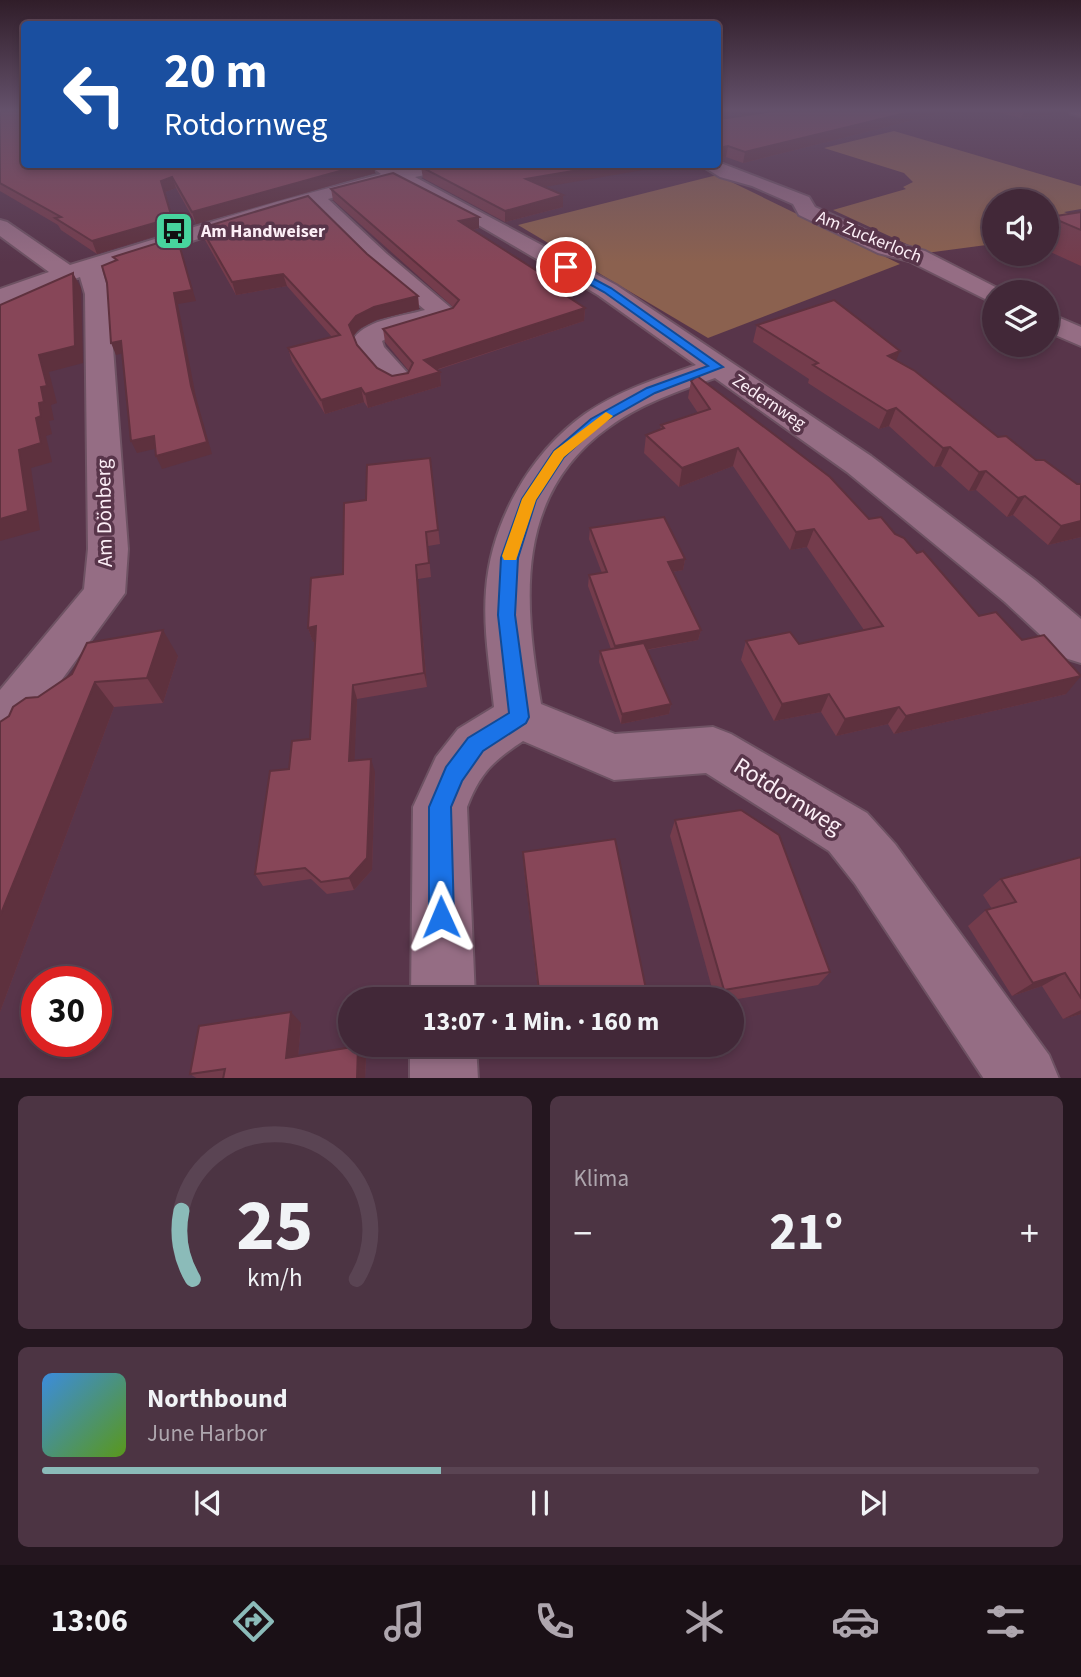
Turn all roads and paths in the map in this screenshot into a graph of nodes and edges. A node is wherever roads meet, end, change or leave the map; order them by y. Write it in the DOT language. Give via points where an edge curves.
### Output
graph roads {
  1 [pos="716,168"];
  2 [pos="385,169"];
  3 [pos="315,197"];
  4 [pos="0,226"];
  5 [pos="77,269"];
  6 [pos="982,288"];
  7 [pos="0,297"];
  8 [pos="1059,327"];
  9 [pos="1081,338"];
  10 [pos="718,367"];
  11 [pos="398,379"];
  12 [pos="1081,645"];
  13 [pos="519,717"];
  14 [pos="0,726"];
  15 [pos="443,987"];
  16 [pos="443,1057"];
  17 [pos="444,1078"];
  18 [pos="1024,1078"];
  1 -- 6 [label="street, Am Zuckerloch" via="760,181 802,201 806,211"];
  2 -- 3 [label="street"];
  2 -- 10 [label="street, Zedernweg" via="607,290"];
  3 -- 5 [label="street"];
  3 -- 11 [label="street" via="444,313 368,338 370,349"];
  4 -- 5 [label="street"];
  5 -- 7 [label="street"];
  5 -- 14 [label="street, Am Dönberg" via="97,294 108,549 104,593"];
  8 -- 9 [label="street"];
  10 -- 12 [label="street, Zedernweg" via="859,464"];
  10 -- 13 [label="street" via="651,390 596,421 559,454 529,499 509,558 506,615"];
  13 -- 15 [label="street" via="475,745 454,774 440,807"];
  13 -- 18 [label="street, Rotdornweg" via="614,757 713,750 848,832"];
  16 -- 17 [label="street"];
}
